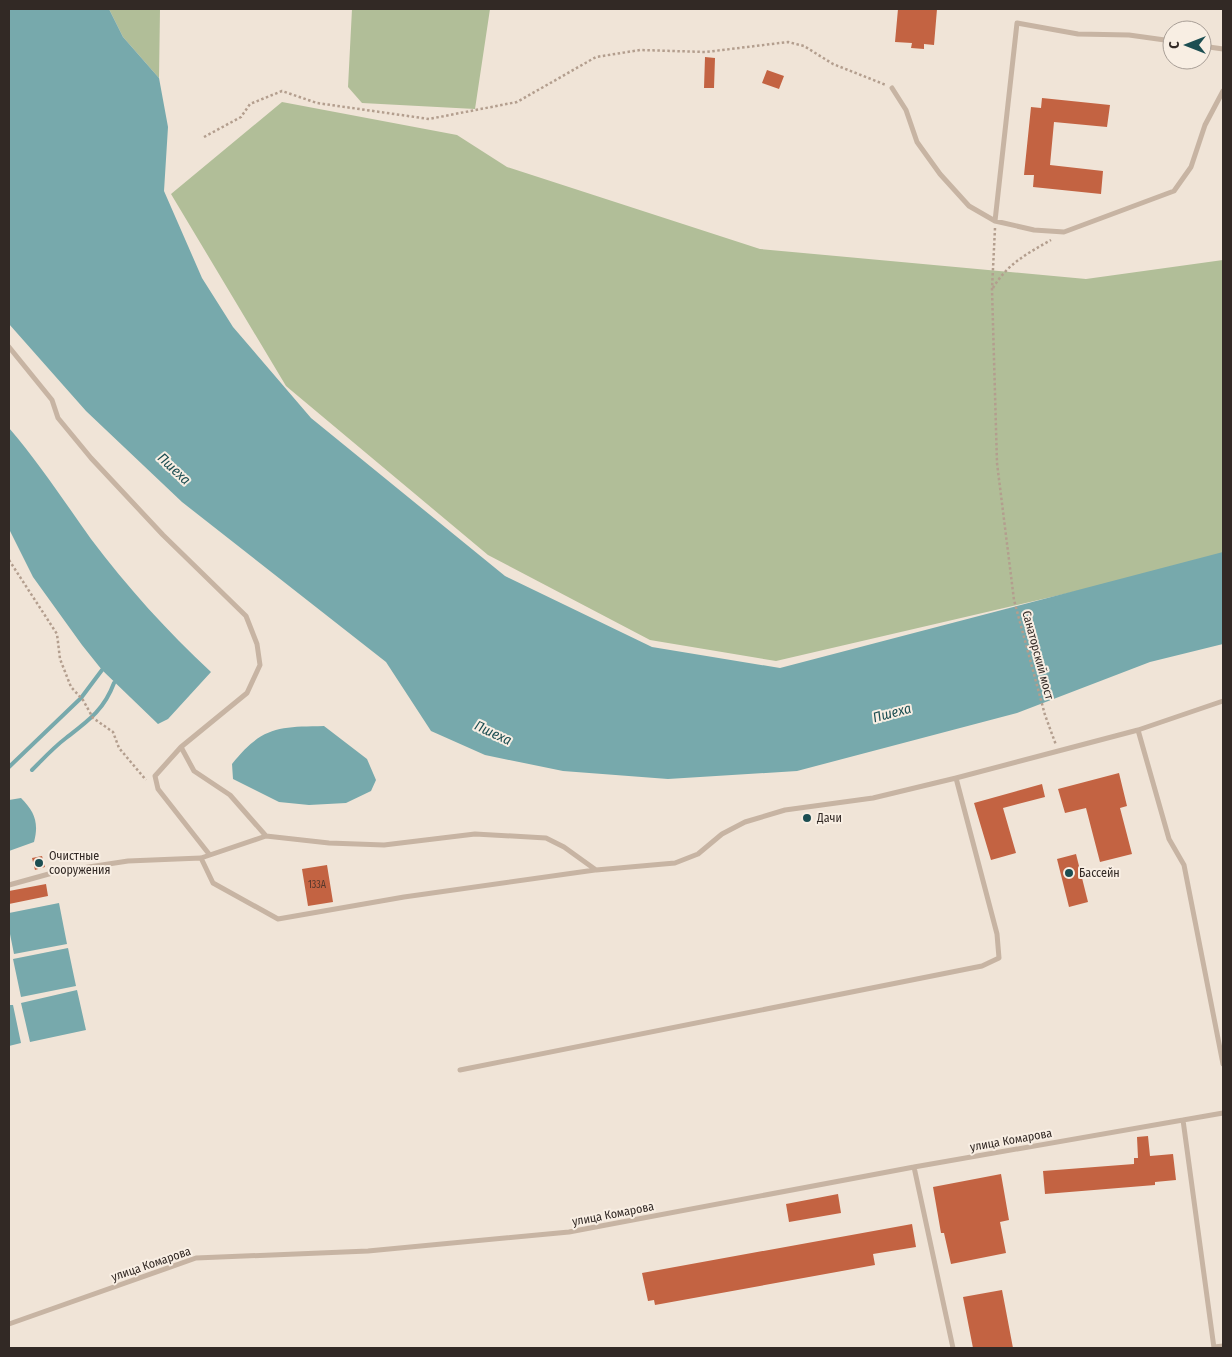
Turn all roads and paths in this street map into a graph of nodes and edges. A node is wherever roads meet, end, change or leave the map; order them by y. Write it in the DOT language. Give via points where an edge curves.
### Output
graph roads {
  1 [pos="1162,41"];
  2 [pos="892,88"];
  3 [pos="1223,91"];
  4 [pos="204,137"];
  5 [pos="995,221"];
  6 [pos="1064,232"];
  7 [pos="992,289"];
  8 [pos="9,347"];
  9 [pos="9,560"];
  10 [pos="1223,701"];
  11 [pos="1138,730"];
  12 [pos="181,747"];
  13 [pos="1059,752"];
  14 [pos="956,778"];
  15 [pos="158,789"];
  16 [pos="266,836"];
  17 [pos="209,854"];
  18 [pos="201,858"];
  19 [pos="596,870"];
  20 [pos="9,885"];
  21 [pos="1223,1064"];
  22 [pos="460,1070"];
  23 [pos="1223,1112"];
  24 [pos="1183,1120"];
  25 [pos="914,1167"];
  26 [pos="9,1324"];
  27 [pos="1223,1346"];
  28 [pos="954,1348"];
  29 [pos="1214,1348"];
  1 -- 5 [label="lane" via="1078,34 1017,23"];
  2 -- 4 [label="path" via="832,64 804,46 788,42 706,52 640,50 596,57 517,102 428,118 317,103 282,91 250,104 242,117"];
  2 -- 5 [label="lane" via="906,110 917,142 940,174 970,206"];
  3 -- 6 [label="lane" via="1205,125 1192,167 1174,191"];
  5 -- 6 [label="lane" via="1034,230"];
  5 -- 7 [label="path, Санаторский мост"];
  6 -- 7 [label="path" via="1015,261 1001,274"];
  7 -- 13 [label="path, Санаторский мост" via="996,463 1014,600 1045,715"];
  8 -- 12 [label="lane" via="52,400 58,418 92,458 163,535 246,616 257,644 260,665 247,693"];
  9 -- 15 [label="path" via="56,634 66,677 93,718 113,732 120,748 140,774"];
  10 -- 11 [label="lane"];
  11 -- 13 [label="lane"];
  11 -- 21 [label="lane" via="1169,839 1184,865"];
  12 -- 15 [label="lane" via="155,776"];
  12 -- 16 [label="lane" via="194,771 230,795"];
  13 -- 14 [label="lane"];
  14 -- 19 [label="lane" via="873,798 784,810 745,822 722,834 698,854 675,863"];
  14 -- 22 [label="lane" via="997,934 999,958 982,966"];
  15 -- 17 [label="lane"];
  16 -- 17 [label="lane"];
  16 -- 19 [label="lane" via="384,845 476,834 546,838"];
  17 -- 18 [label="lane"];
  18 -- 19 [label="lane" via="213,883 278,919 404,897"];
  18 -- 20 [label="lane" via="128,861 56,872"];
  23 -- 24 [label="lane, улица Комарова"];
  24 -- 25 [label="lane, улица Комарова"];
  24 -- 29 [label="lane"];
  25 -- 26 [label="lane, улица Комарова" via="569,1232 368,1251 196,1258"];
  25 -- 28 [label="lane"];
  27 -- 29 [label="lane"];
}
